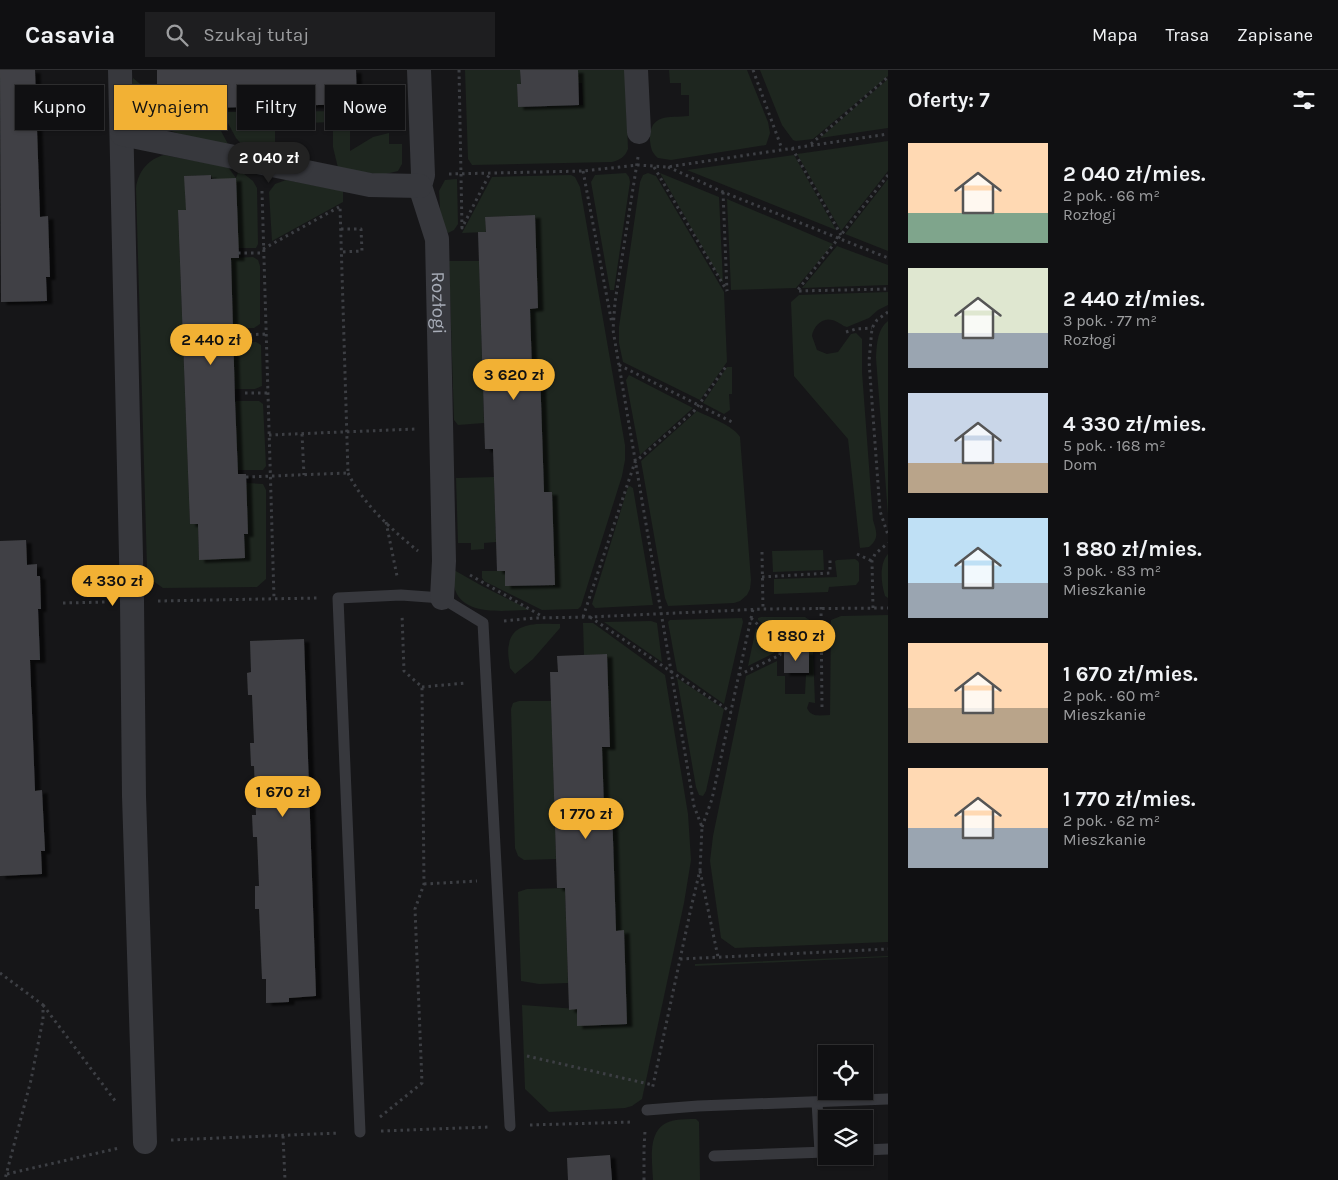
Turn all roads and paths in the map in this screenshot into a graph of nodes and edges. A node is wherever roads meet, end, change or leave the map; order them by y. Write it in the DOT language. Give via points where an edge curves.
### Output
graph roads {
  1 [pos="120,70"];
  2 [pos="419,70"];
  3 [pos="459,70"];
  4 [pos="636,70"];
  5 [pos="752,70"];
  6 [pos="888,77"];
  7 [pos="639,132"];
  8 [pos="122,134"];
  9 [pos="888,134"];
  10 [pos="810,145"];
  11 [pos="792,148"];
  12 [pos="782,149"];
  13 [pos="261,163"];
  14 [pos="638,165"];
  15 [pos="654,166"];
  16 [pos="667,167"];
  17 [pos="582,170"];
  18 [pos="490,173"];
  19 [pos="460,174"];
  20 [pos="888,175"];
  21 [pos="422,180"];
  22 [pos="378,185"];
  23 [pos="723,192"];
  24 [pos="340,206"];
  25 [pos="341,229"];
  26 [pos="840,237"];
  27 [pos="264,251"];
  28 [pos="341,252"];
  29 [pos="238,253"];
  30 [pos="888,258"];
  31 [pos="888,289"];
  32 [pos="888,312"];
  33 [pos="872,328"];
  34 [pos="613,330"];
  35 [pos="846,332"];
  36 [pos="266,334"];
  37 [pos="243,335"];
  38 [pos="618,365"];
  39 [pos="728,365"];
  40 [pos="245,393"];
  41 [pos="267,393"];
  42 [pos="699,406"];
  43 [pos="732,422"];
  44 [pos="441,428"];
  45 [pos="346,432"];
  46 [pos="302,434"];
  47 [pos="268,435"];
  48 [pos="635,462"];
  49 [pos="348,473"];
  50 [pos="304,475"];
  51 [pos="246,477"];
  52 [pos="270,477"];
  53 [pos="386,522"];
  54 [pos="888,535"];
  55 [pos="888,543"];
  56 [pos="762,552"];
  57 [pos="857,554"];
  58 [pos="830,557"];
  59 [pos="444,560"];
  60 [pos="872,560"];
  61 [pos="762,577"];
  62 [pos="401,595"];
  63 [pos="274,598"];
  64 [pos="338,598"];
  65 [pos="442,598"];
  66 [pos="132,601"];
  67 [pos="63,603"];
  68 [pos="820,607"];
  69 [pos="873,608"];
  70 [pos="888,608"];
  71 [pos="753,609"];
  72 [pos="763,609"];
  73 [pos="661,614"];
  74 [pos="582,617"];
  75 [pos="590,617"];
  76 [pos="546,618"];
  77 [pos="751,618"];
  78 [pos="484,623"];
  79 [pos="780,646"];
  80 [pos="821,647"];
  81 [pos="671,671"];
  82 [pos="738,675"];
  83 [pos="487,681"];
  84 [pos="422,687"];
  85 [pos="822,707"];
  86 [pos="731,712"];
  87 [pos="702,827"];
  88 [pos="700,870"];
  89 [pos="498,880"];
  90 [pos="424,884"];
  91 [pos="888,950"];
  92 [pos="718,957"];
  93 [pos="680,959"];
  94 [pos="0,973"];
  95 [pos="42,1005"];
  96 [pos="507,1051"];
  97 [pos="653,1084"];
  98 [pos="888,1099"];
  99 [pos="817,1102"];
  100 [pos="117,1104"];
  101 [pos="818,1110"];
  102 [pos="646,1116"];
  103 [pos="510,1126"];
  104 [pos="360,1132"];
  105 [pos="284,1136"];
  106 [pos="145,1142"];
  107 [pos="888,1149"];
  108 [pos="873,1150"];
  109 [pos="818,1152"];
  110 [pos="714,1156"];
  111 [pos="7,1174"];
  112 [pos="0,1179"];
  113 [pos="5,1179"];
  114 [pos="285,1180"];
  115 [pos="644,1180"];
  1 -- 8 [label="street"];
  2 -- 21 [label="street, Rozłogi"];
  3 -- 19 [label="path"];
  4 -- 7 [label="street"];
  5 -- 12 [label="path"];
  6 -- 10 [label="path"];
  7 -- 14 [label="path"];
  8 -- 13 [label="street"];
  8 -- 66 [label="street"];
  9 -- 10 [label="path"];
  10 -- 11 [label="path"];
  11 -- 12 [label="path"];
  11 -- 26 [label="path"];
  12 -- 16 [label="path"];
  13 -- 22 [label="street"];
  13 -- 27 [label="path"];
  14 -- 15 [label="path"];
  14 -- 17 [label="path"];
  14 -- 34 [label="path"];
  15 -- 16 [label="path"];
  15 -- 23 [label="path" via="727,291"];
  16 -- 23 [label="path"];
  17 -- 18 [label="path"];
  17 -- 34 [label="path"];
  18 -- 19 [label="path"];
  18 -- 19 [label="path" via="462,228"];
  19 -- 21 [label="path"];
  20 -- 26 [label="path"];
  21 -- 22 [label="street"];
  21 -- 44 [label="street, Rozłogi" via="437,239"];
  22 -- 24 [label="path"];
  23 -- 26 [label="path"];
  24 -- 25 [label="path"];
  24 -- 27 [label="path"];
  25 -- 28 [label="path"];
  25 -- 28 [label="path" via="361,228 362,252"];
  26 -- 30 [label="path"];
  26 -- 31 [label="path" via="797,291"];
  27 -- 29 [label="path"];
  27 -- 36 [label="path"];
  28 -- 45 [label="path"];
  32 -- 33 [label="path"];
  33 -- 35 [label="path"];
  33 -- 54 [label="path" via="869,361 880,511"];
  34 -- 38 [label="path"];
  36 -- 37 [label="path"];
  36 -- 41 [label="path"];
  38 -- 42 [label="path"];
  38 -- 48 [label="path"];
  39 -- 42 [label="path"];
  40 -- 41 [label="path"];
  41 -- 47 [label="path"];
  42 -- 43 [label="path"];
  42 -- 48 [label="path"];
  44 -- 45 [label="path"];
  44 -- 59 [label="street, Rozłogi"];
  45 -- 46 [label="path"];
  45 -- 49 [label="path"];
  46 -- 47 [label="path"];
  46 -- 50 [label="path"];
  47 -- 52 [label="path"];
  48 -- 73 [label="path"];
  48 -- 74 [label="path"];
  49 -- 50 [label="path"];
  49 -- 53 [label="path" via="358,491"];
  50 -- 52 [label="path"];
  51 -- 52 [label="path"];
  52 -- 63 [label="path"];
  53 -- 59 [label="path" via="428,558"];
  53 -- 62 [label="path"];
  55 -- 60 [label="path"];
  56 -- 61 [label="path"];
  57 -- 60 [label="path"];
  58 -- 61 [label="path" via="830,573"];
  59 -- 65 [label="street, Rozłogi"];
  59 -- 76 [label="path"];
  60 -- 69 [label="path"];
  61 -- 72 [label="path"];
  62 -- 64 [label="lane"];
  62 -- 65 [label="lane"];
  62 -- 84 [label="path" via="404,671"];
  63 -- 64 [label="path"];
  63 -- 66 [label="path"];
  64 -- 104 [label="lane"];
  65 -- 78 [label="lane"];
  66 -- 67 [label="path"];
  66 -- 106 [label="street" via="134,796"];
  68 -- 69 [label="path"];
  68 -- 72 [label="path"];
  68 -- 80 [label="path"];
  69 -- 70 [label="path"];
  71 -- 72 [label="path"];
  71 -- 73 [label="path"];
  71 -- 77 [label="path"];
  73 -- 75 [label="path"];
  73 -- 81 [label="path"];
  74 -- 75 [label="path"];
  74 -- 76 [label="path"];
  75 -- 81 [label="path"];
  76 -- 78 [label="path"];
  77 -- 79 [label="path"];
  77 -- 82 [label="path"];
  78 -- 83 [label="lane"];
  79 -- 80 [label="path"];
  79 -- 82 [label="path" via="780,655"];
  80 -- 85 [label="path"];
  81 -- 86 [label="path"];
  81 -- 87 [label="path" via="694,806"];
  82 -- 86 [label="path"];
  83 -- 84 [label="path"];
  83 -- 89 [label="lane"];
  84 -- 90 [label="path"];
  86 -- 87 [label="path" via="712,799"];
  87 -- 88 [label="path"];
  88 -- 92 [label="path"];
  88 -- 93 [label="path"];
  89 -- 90 [label="path"];
  89 -- 96 [label="lane"];
  90 -- 104 [label="path" via="415,909 422,1083"];
  91 -- 92 [label="path"];
  92 -- 93 [label="path"];
  93 -- 97 [label="path"];
  94 -- 95 [label="path"];
  95 -- 100 [label="path"];
  95 -- 111 [label="path" via="43,1019 31,1080"];
  96 -- 97 [label="path"];
  96 -- 103 [label="lane"];
  97 -- 102 [label="path"];
  98 -- 99 [label="lane"];
  99 -- 101 [label="lane"];
  99 -- 102 [label="lane" via="698,1106"];
  102 -- 103 [label="path"];
  102 -- 115 [label="path"];
  103 -- 104 [label="path"];
  104 -- 105 [label="path"];
  105 -- 106 [label="path"];
  105 -- 114 [label="path"];
  106 -- 111 [label="path"];
  107 -- 108 [label="lane"];
  109 -- 110 [label="lane"];
  111 -- 113 [label="path"];
  112 -- 113 [label="path"];
}
